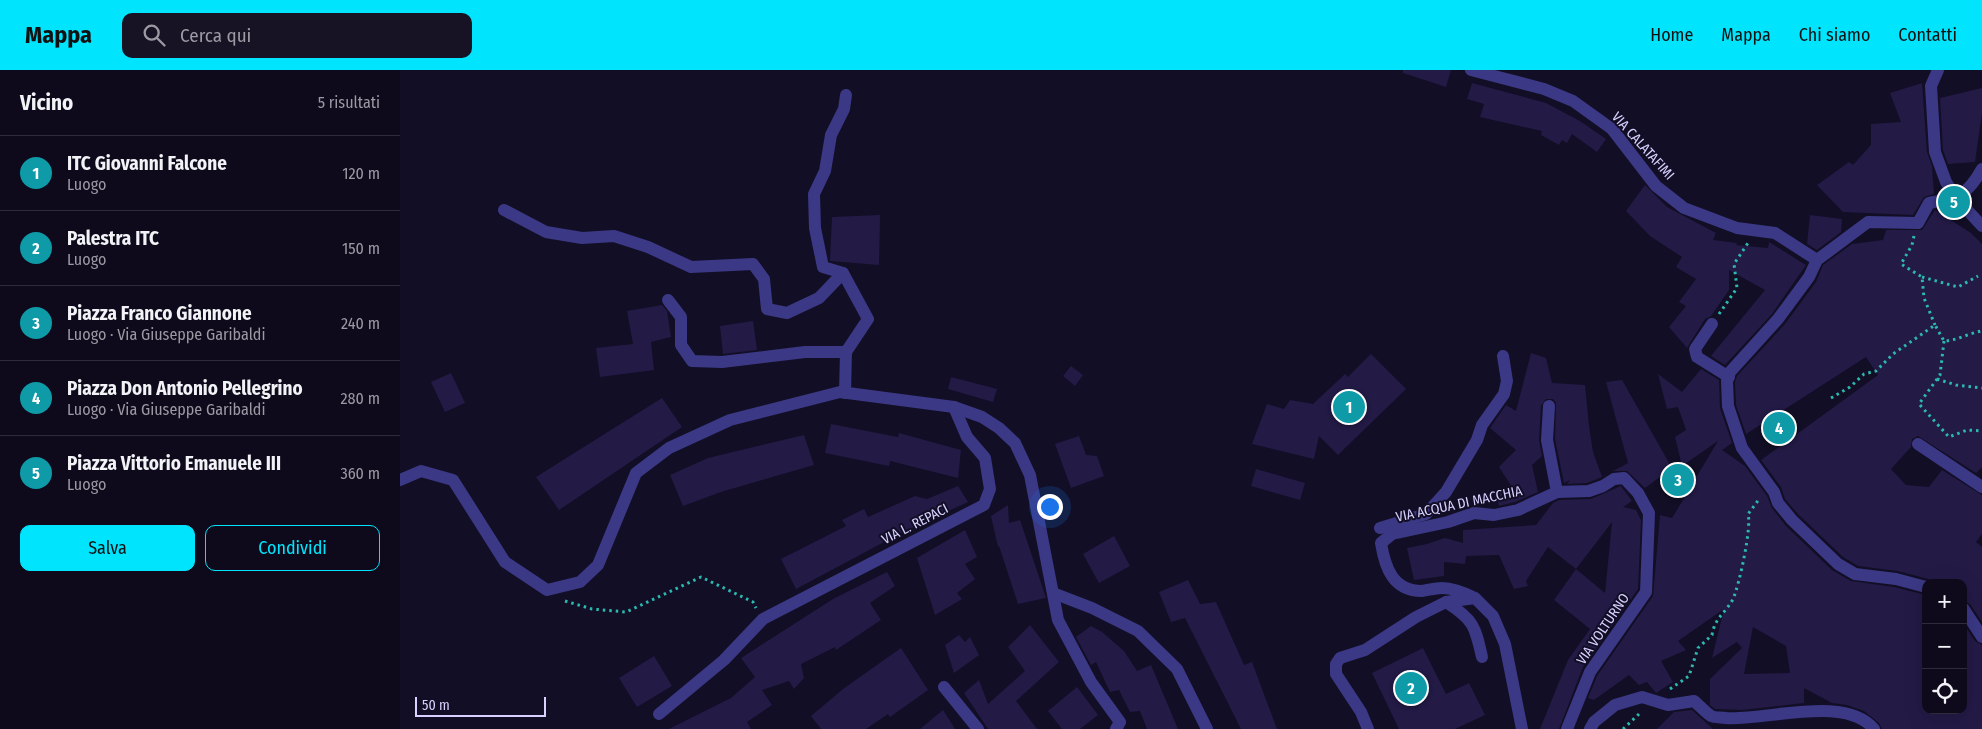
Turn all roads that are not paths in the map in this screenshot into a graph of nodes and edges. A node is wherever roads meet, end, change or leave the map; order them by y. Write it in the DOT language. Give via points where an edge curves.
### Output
graph roads {
  1 [pos="1471,70"];
  2 [pos="1938,70"];
  3 [pos="846,94"];
  4 [pos="1982,169"];
  5 [pos="1956,198"];
  6 [pos="504,210"];
  7 [pos="1982,226"];
  8 [pos="1817,260"];
  9 [pos="842,273"];
  10 [pos="668,300"];
  11 [pos="1712,324"];
  12 [pos="846,352"];
  13 [pos="1503,356"];
  14 [pos="1729,377"];
  15 [pos="845,393"];
  16 [pos="1549,406"];
  17 [pos="954,407"];
  18 [pos="1918,444"];
  19 [pos="400,480"];
  20 [pos="1982,487"];
  21 [pos="1557,492"];
  22 [pos="1649,513"];
  23 [pos="1380,528"];
  24 [pos="1922,586"];
  25 [pos="1053,593"];
  26 [pos="1475,598"];
  27 [pos="1446,602"];
  28 [pos="1967,614"];
  29 [pos="1982,637"];
  30 [pos="1482,657"];
  31 [pos="944,688"];
  32 [pos="659,714"];
  33 [pos="1871,726"];
  34 [pos="978,729"];
  35 [pos="1116,729"];
  36 [pos="1208,729"];
  37 [pos="1368,729"];
  38 [pos="1522,729"];
  39 [pos="1567,729"];
  40 [pos="1590,729"];
  1 -- 8 [label="street, VIA CALATAFIMI" via="1544,89 1573,101 1612,129 1656,186 1684,208 1737,228 1775,233"];
  2 -- 5 [label="street" via="1931,86 1935,152"];
  3 -- 9 [label="street" via="844,109 831,135 825,171 814,194 815,228 823,266"];
  4 -- 5 [label="street" via="1975,181"];
  5 -- 7 [label="street"];
  5 -- 8 [label="street" via="1929,203 1918,223 1868,222"];
  6 -- 9 [label="street" via="546,232 582,238 614,236 691,267 753,264 764,279 767,309 787,313 819,298"];
  8 -- 14 [label="street" via="1778,319"];
  9 -- 12 [label="street" via="868,319"];
  10 -- 12 [label="street" via="681,317 681,345 692,361 722,362 805,352"];
  11 -- 14 [label="street" via="1695,349 1697,356"];
  12 -- 15 [label="street"];
  13 -- 23 [label="street" via="1507,381 1504,394 1482,425 1477,440 1446,492 1426,514"];
  14 -- 24 [label="street" via="1728,406 1742,448 1792,520 1838,564 1855,574"];
  15 -- 17 [label="street"];
  15 -- 19 [label="street" via="730,420 669,448 636,474 598,565 580,582 547,590 505,562 453,480 421,471"];
  16 -- 21 [label="street" via="1547,440"];
  17 -- 25 [label="street" via="982,417 1015,442 1030,475"];
  17 -- 32 [label="street, VIA L. REPACI" via="967,437 986,458 990,488 984,504 763,619 724,660"];
  18 -- 20 [label="street"];
  21 -- 22 [label="street, VIA ACQUA DI MACCHIA" via="1589,491 1614,479 1624,478 1638,492"];
  21 -- 26 [label="street, VIA ACQUA DI MACCHIA" via="1518,510 1494,515 1474,513 1392,534 1381,543 1383,558 1393,578 1405,589 1442,588"];
  22 -- 39 [label="street, VIA VOLTURNO" via="1646,592 1590,672"];
  25 -- 35 [label="street" via="1058,620 1091,682 1120,722"];
  25 -- 36 [label="street" via="1138,631 1177,669"];
  26 -- 27 [label="street"];
  26 -- 38 [label="street" via="1493,616 1505,644"];
  27 -- 30 [label="street" via="1464,614 1476,628"];
  27 -- 37 [label="street" via="1365,650 1340,658 1336,664 1336,674"];
  28 -- 29 [label="street"];
  31 -- 34 [label="street"];
  33 -- 40 [label="street" via="1854,715 1821,712 1788,712 1740,719 1712,717 1694,700 1668,706 1642,698 1615,705"];
}
